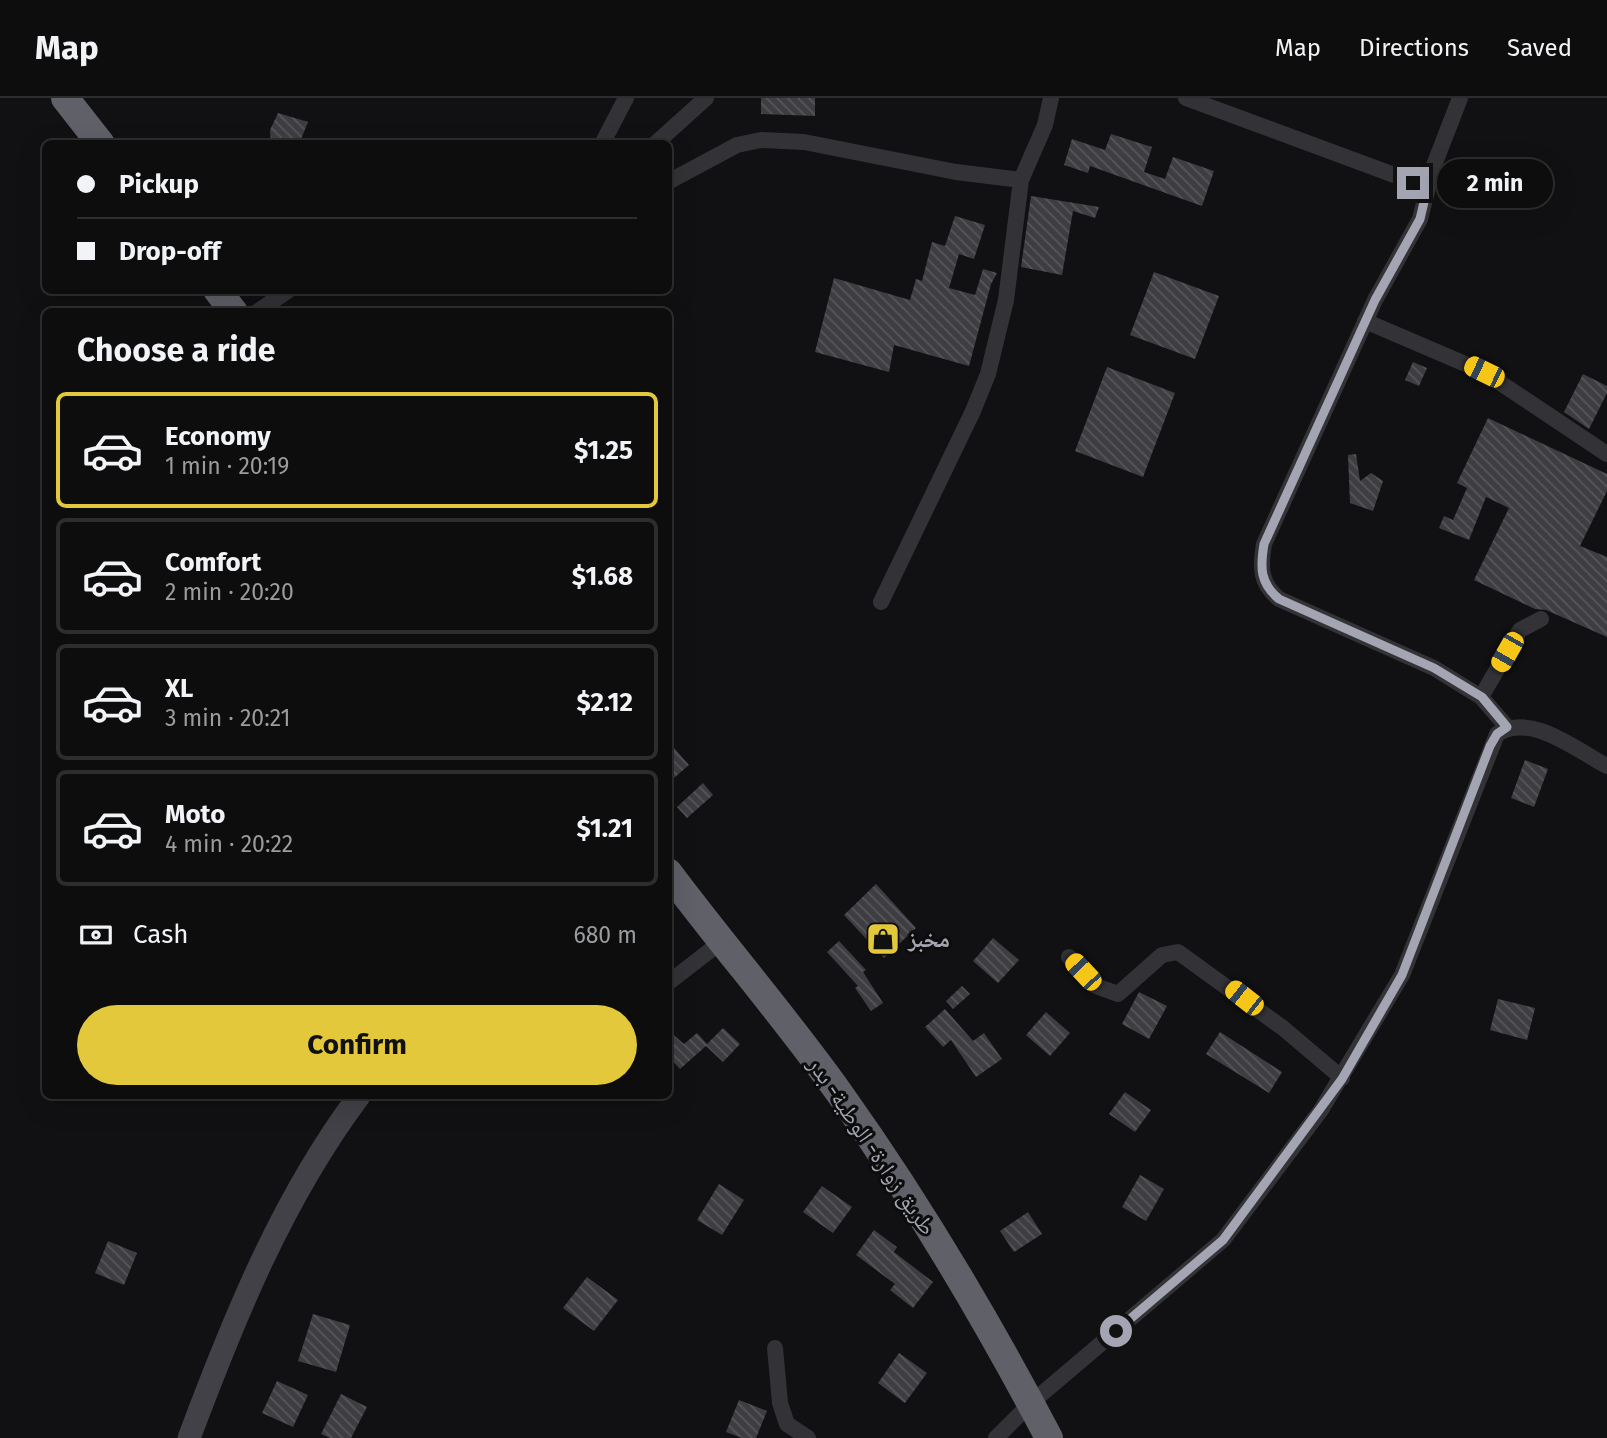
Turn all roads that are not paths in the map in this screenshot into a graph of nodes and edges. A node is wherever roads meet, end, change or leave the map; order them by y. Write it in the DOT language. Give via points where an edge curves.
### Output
graph roads {
  1 [pos="65,98"];
  2 [pos="626,98"];
  3 [pos="706,98"];
  4 [pos="1051,98"];
  5 [pos="1186,98"];
  6 [pos="1460,98"];
  7 [pos="98,140"];
  8 [pos="604,140"];
  9 [pos="659,140"];
  10 [pos="1433,168"];
  11 [pos="672,180"];
  12 [pos="1021,180"];
  13 [pos="1413,183"];
  14 [pos="1425,198"];
  15 [pos="220,294"];
  16 [pos="283,294"];
  17 [pos="231,308"];
  18 [pos="263,308"];
  19 [pos="1365,321"];
  20 [pos="1607,454"];
  21 [pos="881,602"];
  22 [pos="1541,619"];
  23 [pos="1482,697"];
  24 [pos="1507,727"];
  25 [pos="1607,766"];
  26 [pos="672,877"];
  27 [pos="721,942"];
  28 [pos="1069,957"];
  29 [pos="672,981"];
  30 [pos="1342,1079"];
  31 [pos="357,1099"];
  32 [pos="775,1348"];
  33 [pos="1031,1403"];
  34 [pos="189,1438"];
  35 [pos="808,1438"];
  36 [pos="996,1438"];
  37 [pos="1049,1438"];
  1 -- 7 [label="highway"];
  2 -- 8 [label="street"];
  3 -- 9 [label="street"];
  4 -- 12 [label="street" via="1045,125"];
  5 -- 13 [label="street"];
  6 -- 10 [label="street"];
  10 -- 13 [label="street"];
  10 -- 14 [label="street"];
  11 -- 12 [label="street" via="737,145 761,140 804,142"];
  12 -- 21 [label="street" via="1006,300 988,374"];
  13 -- 14 [label="street"];
  14 -- 19 [label="street" via="1410,241"];
  15 -- 17 [label="highway"];
  16 -- 18 [label="street"];
  19 -- 20 [label="street" via="1484,372"];
  19 -- 23 [label="street" via="1264,544 1263,580 1279,599 1434,668"];
  22 -- 23 [label="street" via="1520,630"];
  23 -- 24 [label="street"];
  24 -- 25 [label="street" via="1534,729"];
  24 -- 30 [label="street" via="1490,746 1402,975"];
  26 -- 27 [label="highway, طريق زوارة- الوطية- بدر"];
  27 -- 29 [label="street"];
  27 -- 33 [label="highway, طريق زوارة- الوطية- بدر" via="877,1146"];
  28 -- 30 [label="street" via="1096,986 1118,994 1162,955 1178,952 1283,1028"];
  30 -- 33 [label="street" via="1223,1240"];
  31 -- 34 [label="street" via="314,1163 264,1255"];
  32 -- 35 [label="street" via="780,1404 787,1424"];
  33 -- 36 [label="street"];
  33 -- 37 [label="highway, طريق زوارة- الوطية- بدر"];
}
